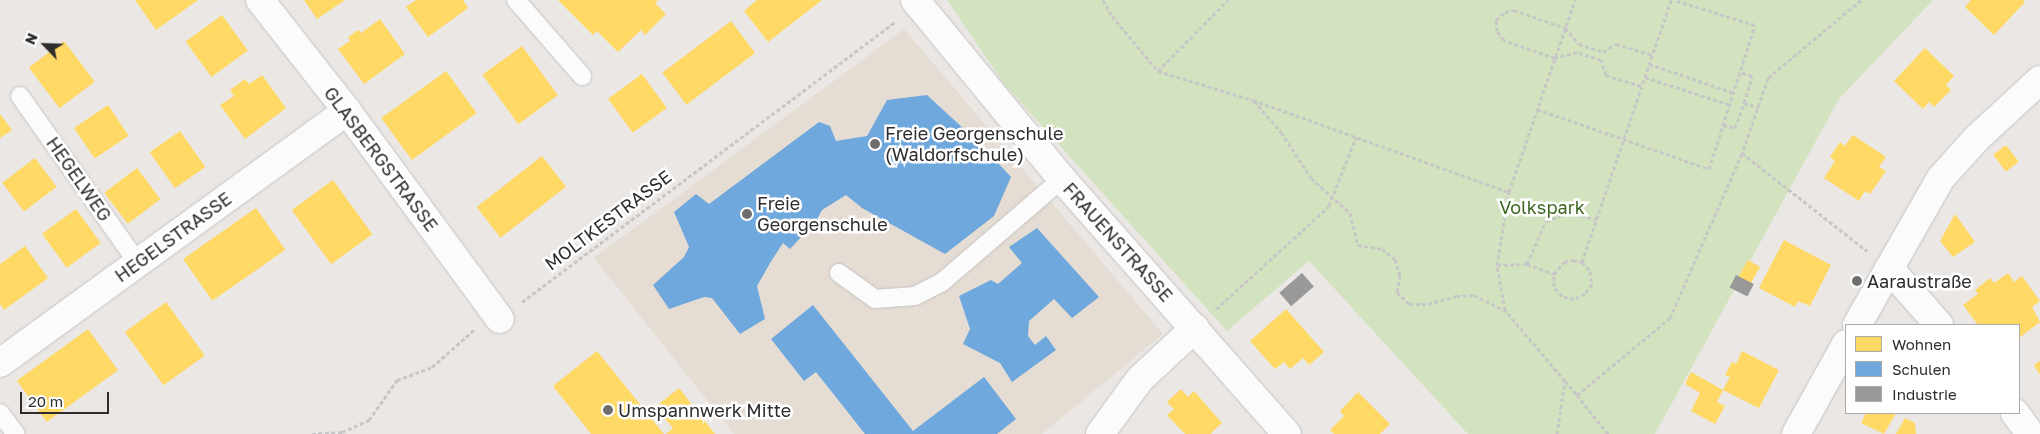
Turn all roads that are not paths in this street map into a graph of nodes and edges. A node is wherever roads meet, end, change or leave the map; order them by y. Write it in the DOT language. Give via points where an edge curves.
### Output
graph roads {
  1 [pos="260,0"];
  2 [pos="516,0"];
  3 [pos="916,2"];
  4 [pos="582,76"];
  5 [pos="2040,80"];
  6 [pos="20,96"];
  7 [pos="347,111"];
  8 [pos="1062,179"];
  9 [pos="138,263"];
  10 [pos="1889,268"];
  11 [pos="839,273"];
  12 [pos="500,319"];
  13 [pos="1858,324"];
  14 [pos="1938,324"];
  15 [pos="1195,328"];
  16 [pos="1845,346"];
  17 [pos="0,363"];
  18 [pos="0,413"];
  19 [pos="2016,414"];
  20 [pos="16,434"];
  21 [pos="1100,434"];
  22 [pos="1287,434"];
  23 [pos="1796,434"];
  24 [pos="2030,434"];
  1 -- 7 [label="street, GLASBERGSTRASSE"];
  2 -- 4 [label="lane"];
  3 -- 8 [label="street, FRAUENSTRASSE"];
  5 -- 10 [label="street" via="1976,139 1941,178"];
  6 -- 9 [label="lane, HEGELWEG"];
  7 -- 9 [label="street, HEGELSTRASSE"];
  7 -- 12 [label="street, GLASBERGSTRASSE"];
  8 -- 11 [label="lane" via="941,283 915,296 875,299"];
  8 -- 15 [label="street, FRAUENSTRASSE"];
  9 -- 17 [label="street, HEGELSTRASSE"];
  10 -- 13 [label="street"];
  10 -- 14 [label="street"];
  15 -- 21 [label="street" via="1140,379"];
  15 -- 22 [label="street, FRAUENSTRASSE"];
  16 -- 23 [label="street"];
  18 -- 20 [label="lane"];
  19 -- 24 [label="street"];
}
